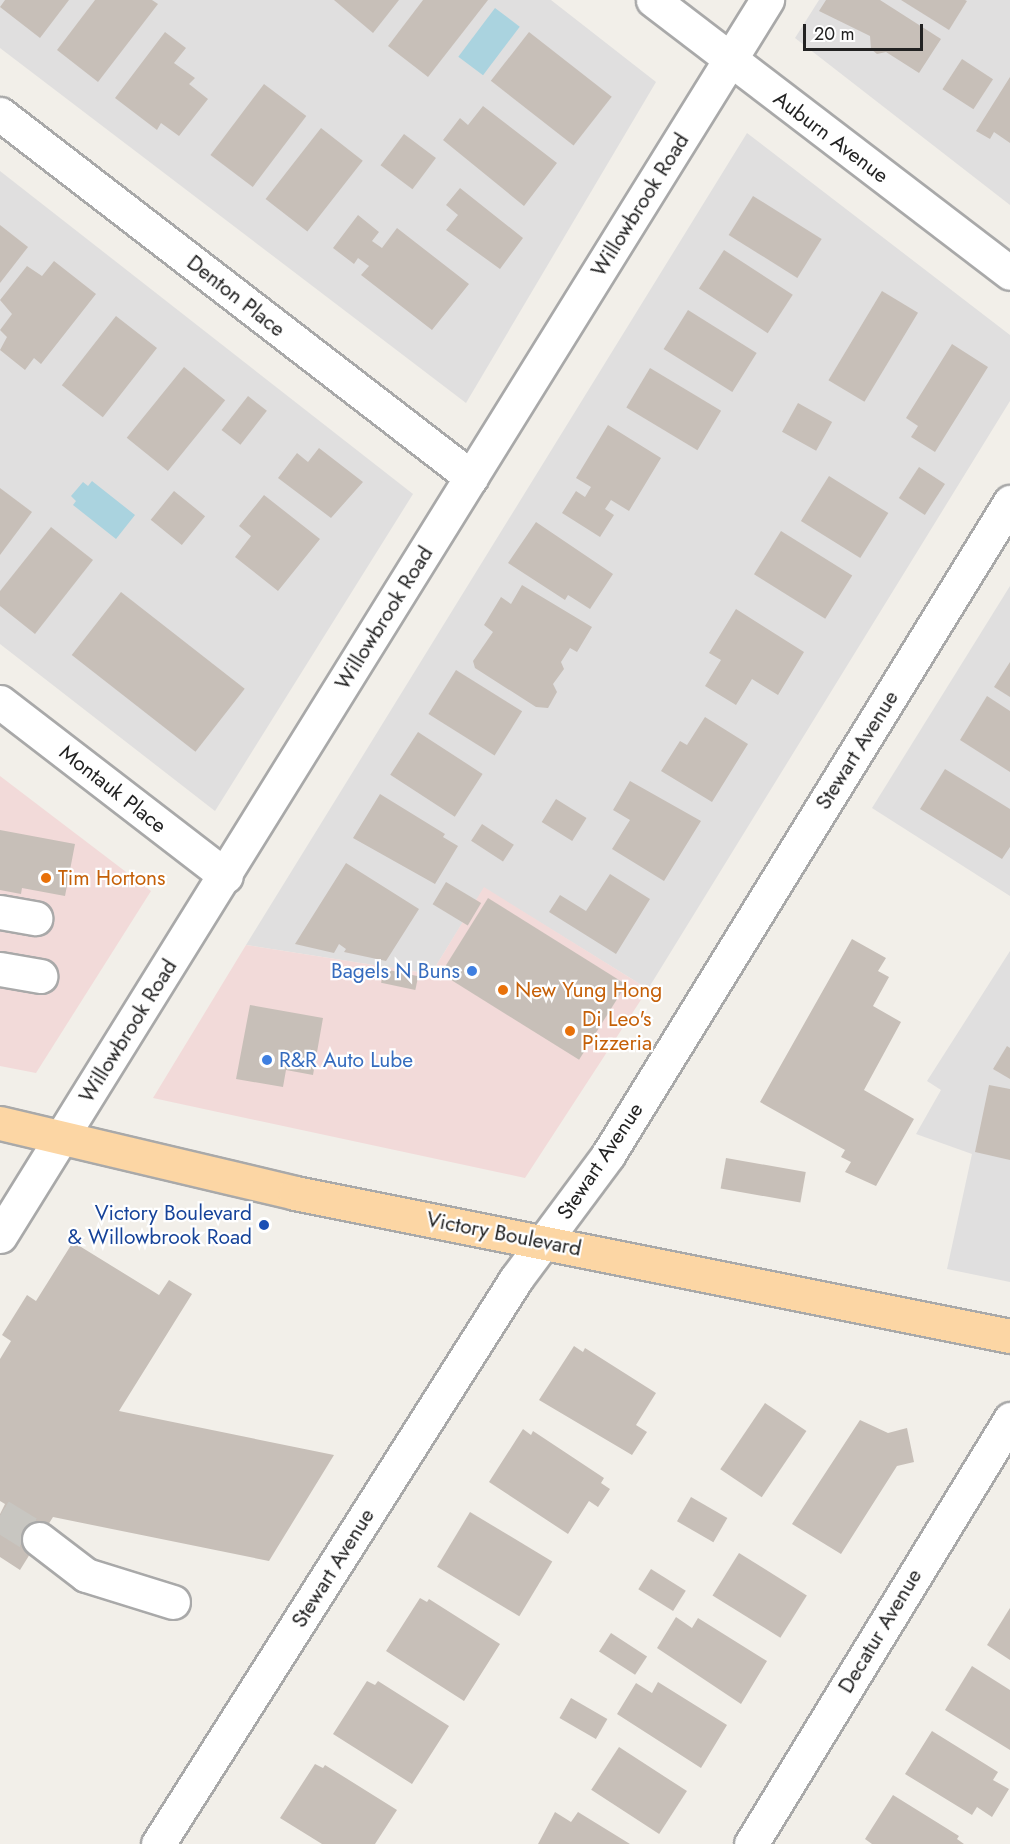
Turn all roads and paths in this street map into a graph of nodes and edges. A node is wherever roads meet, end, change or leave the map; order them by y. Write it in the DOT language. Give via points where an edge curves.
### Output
graph roads {
  1 [pos="653,0"];
  2 [pos="768,0"];
  3 [pos="730,60"];
  4 [pos="0,114"];
  5 [pos="1010,273"];
  6 [pos="471,477"];
  7 [pos="1010,502"];
  8 [pos="0,702"];
  9 [pos="226,876"];
  10 [pos="0,912"];
  11 [pos="34,918"];
  12 [pos="0,969"];
  13 [pos="39,976"];
  14 [pos="0,1123"];
  15 [pos="60,1138"];
  16 [pos="0,1236"];
  17 [pos="543,1242"];
  18 [pos="1010,1336"];
  19 [pos="1010,1419"];
  20 [pos="39,1539"];
  21 [pos="173,1602"];
  22 [pos="158,1844"];
  23 [pos="751,1844"];
  1 -- 3 [label="street, Auburn Avenue"];
  2 -- 3 [label="street, Willowbrook Road"];
  3 -- 5 [label="street, Auburn Avenue"];
  3 -- 6 [label="street, Willowbrook Road"];
  4 -- 6 [label="street, Denton Place"];
  6 -- 9 [label="street, Willowbrook Road"];
  7 -- 17 [label="street, Stewart Avenue" via="608,1155"];
  8 -- 9 [label="street, Montauk Place"];
  9 -- 15 [label="street, Willowbrook Road"];
  10 -- 11 [label="street"];
  12 -- 13 [label="street"];
  14 -- 15 [label="main road, Victory Boulevard"];
  15 -- 16 [label="street, Willowbrook Road"];
  15 -- 17 [label="main road, Victory Boulevard" via="295,1193"];
  17 -- 18 [label="main road, Victory Boulevard"];
  17 -- 22 [label="street, Stewart Avenue"];
  19 -- 23 [label="street, Decatur Avenue"];
  20 -- 21 [label="street" via="86,1575"];
}
